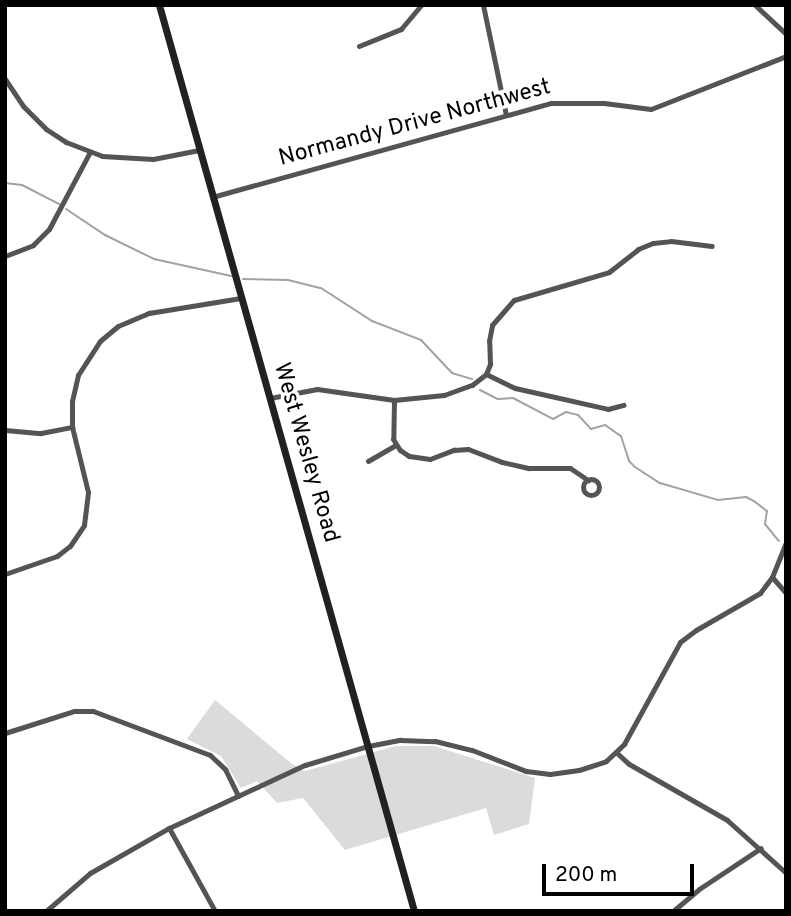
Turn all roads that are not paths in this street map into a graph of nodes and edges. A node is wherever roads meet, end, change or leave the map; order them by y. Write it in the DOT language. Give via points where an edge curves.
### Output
graph roads {
  1 [pos="159,5"];
  2 [pos="421,5"];
  3 [pos="483,5"];
  4 [pos="755,5"];
  5 [pos="786,34"];
  6 [pos="359,46"];
  7 [pos="786,56"];
  8 [pos="5,79"];
  9 [pos="506,115"];
  10 [pos="199,150"];
  11 [pos="90,152"];
  12 [pos="212,197"];
  13 [pos="712,246"];
  14 [pos="5,256"];
  15 [pos="242,298"];
  16 [pos="486,374"];
  17 [pos="270,398"];
  18 [pos="394,400"];
  19 [pos="623,405"];
  20 [pos="72,427"];
  21 [pos="5,430"];
  22 [pos="396,445"];
  23 [pos="368,461"];
  24 [pos="588,480"];
  25 [pos="786,542"];
  26 [pos="5,574"];
  27 [pos="772,577"];
  28 [pos="786,593"];
  29 [pos="5,733"];
  30 [pos="368,746"];
  31 [pos="617,753"];
  32 [pos="238,796"];
  33 [pos="169,828"];
  34 [pos="761,848"];
  35 [pos="786,873"];
  36 [pos="46,911"];
  37 [pos="215,911"];
  38 [pos="414,911"];
  39 [pos="673,911"];
  1 -- 10 [label="street, West Wesley Road"];
  2 -- 6 [label="street" via="401,29"];
  3 -- 9 [label="street"];
  4 -- 5 [label="street"];
  7 -- 9 [label="street, Normandy Drive Northwest" via="651,109 565,101"];
  8 -- 11 [label="street" via="46,129"];
  9 -- 12 [label="street, Normandy Drive Northwest"];
  10 -- 11 [label="street" via="141,160"];
  10 -- 12 [label="street, West Wesley Road"];
  11 -- 14 [label="street" via="49,229 33,245"];
  12 -- 15 [label="street, West Wesley Road"];
  13 -- 16 [label="street" via="653,243 609,272 514,300 492,325"];
  15 -- 17 [label="street, West Wesley Road"];
  15 -- 20 [label="street" via="149,313 111,331 78,375"];
  16 -- 18 [label="street" via="472,385 444,395"];
  16 -- 19 [label="street" via="515,388 608,410"];
  17 -- 18 [label="street" via="317,389"];
  17 -- 30 [label="street, West Wesley Road"];
  18 -- 22 [label="street"];
  20 -- 21 [label="street" via="41,433"];
  20 -- 26 [label="street" via="88,492 84,525 57,556"];
  22 -- 23 [label="street"];
  22 -- 24 [label="street" via="417,459 468,449 529,468 570,468"];
  25 -- 27 [label="street"];
  27 -- 28 [label="street"];
  27 -- 31 [label="street" via="752,600 695,629 680,642"];
  29 -- 32 [label="street" via="74,711 93,711 210,755 225,769"];
  30 -- 31 [label="street" via="400,740 435,741 526,771 550,774 579,770"];
  30 -- 32 [label="street" via="305,765"];
  30 -- 38 [label="street, West Wesley Road"];
  31 -- 34 [label="street" via="727,820"];
  32 -- 33 [label="street"];
  33 -- 36 [label="street" via="90,873"];
  33 -- 37 [label="street"];
  34 -- 35 [label="street"];
  34 -- 39 [label="street"];
}
